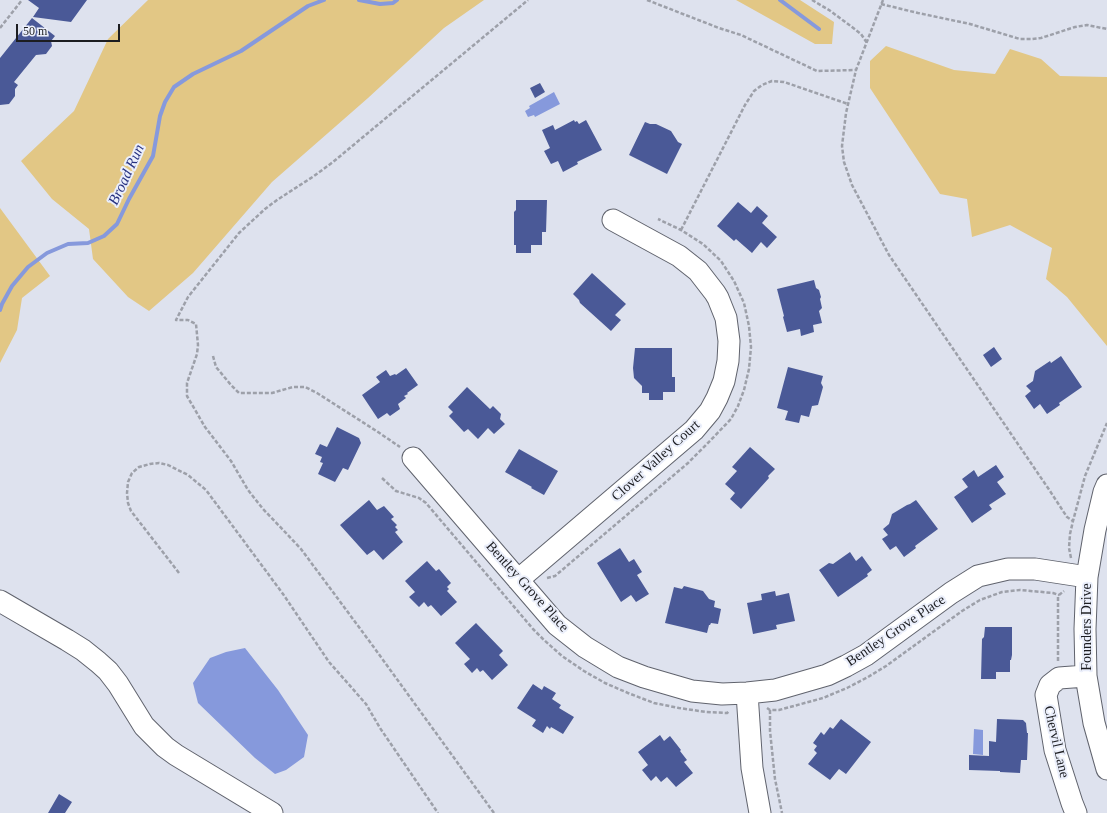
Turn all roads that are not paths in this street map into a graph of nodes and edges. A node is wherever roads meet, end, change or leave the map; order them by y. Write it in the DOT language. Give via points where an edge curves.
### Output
graph roads {
  1 [pos="613,220"];
  2 [pos="413,458"];
  3 [pos="1107,484"];
  4 [pos="1087,577"];
  5 [pos="522,584"];
  6 [pos="0,601"];
  7 [pos="1086,676"];
  8 [pos="747,699"];
  9 [pos="1107,769"];
  10 [pos="272,813"];
  11 [pos="760,813"];
  12 [pos="1076,813"];
  1 -- 5 [label="street, Clover Valley Court" via="680,256 698,271 715,293 726,318 729,341 724,381 710,411 694,430"];
  2 -- 5 [label="street, Bentley Grove Place"];
  3 -- 4 [label="street, Founders Drive" via="1095,530"];
  4 -- 7 [label="street, Founders Drive"];
  4 -- 8 [label="street, Bentley Grove Place" via="1035,569 1008,569 978,576 846,666 827,675"];
  5 -- 8 [label="street, Bentley Grove Place" via="557,625 585,647 618,667 692,690"];
  6 -- 10 [label="street" via="72,643 98,662 118,684 144,726 165,747"];
  7 -- 9 [label="street, Founders Drive" via="1094,723"];
  7 -- 12 [label="street, Chervil Lane" via="1059,678 1050,685 1046,695 1055,750"];
  8 -- 11 [label="street" via="752,768"];
}
